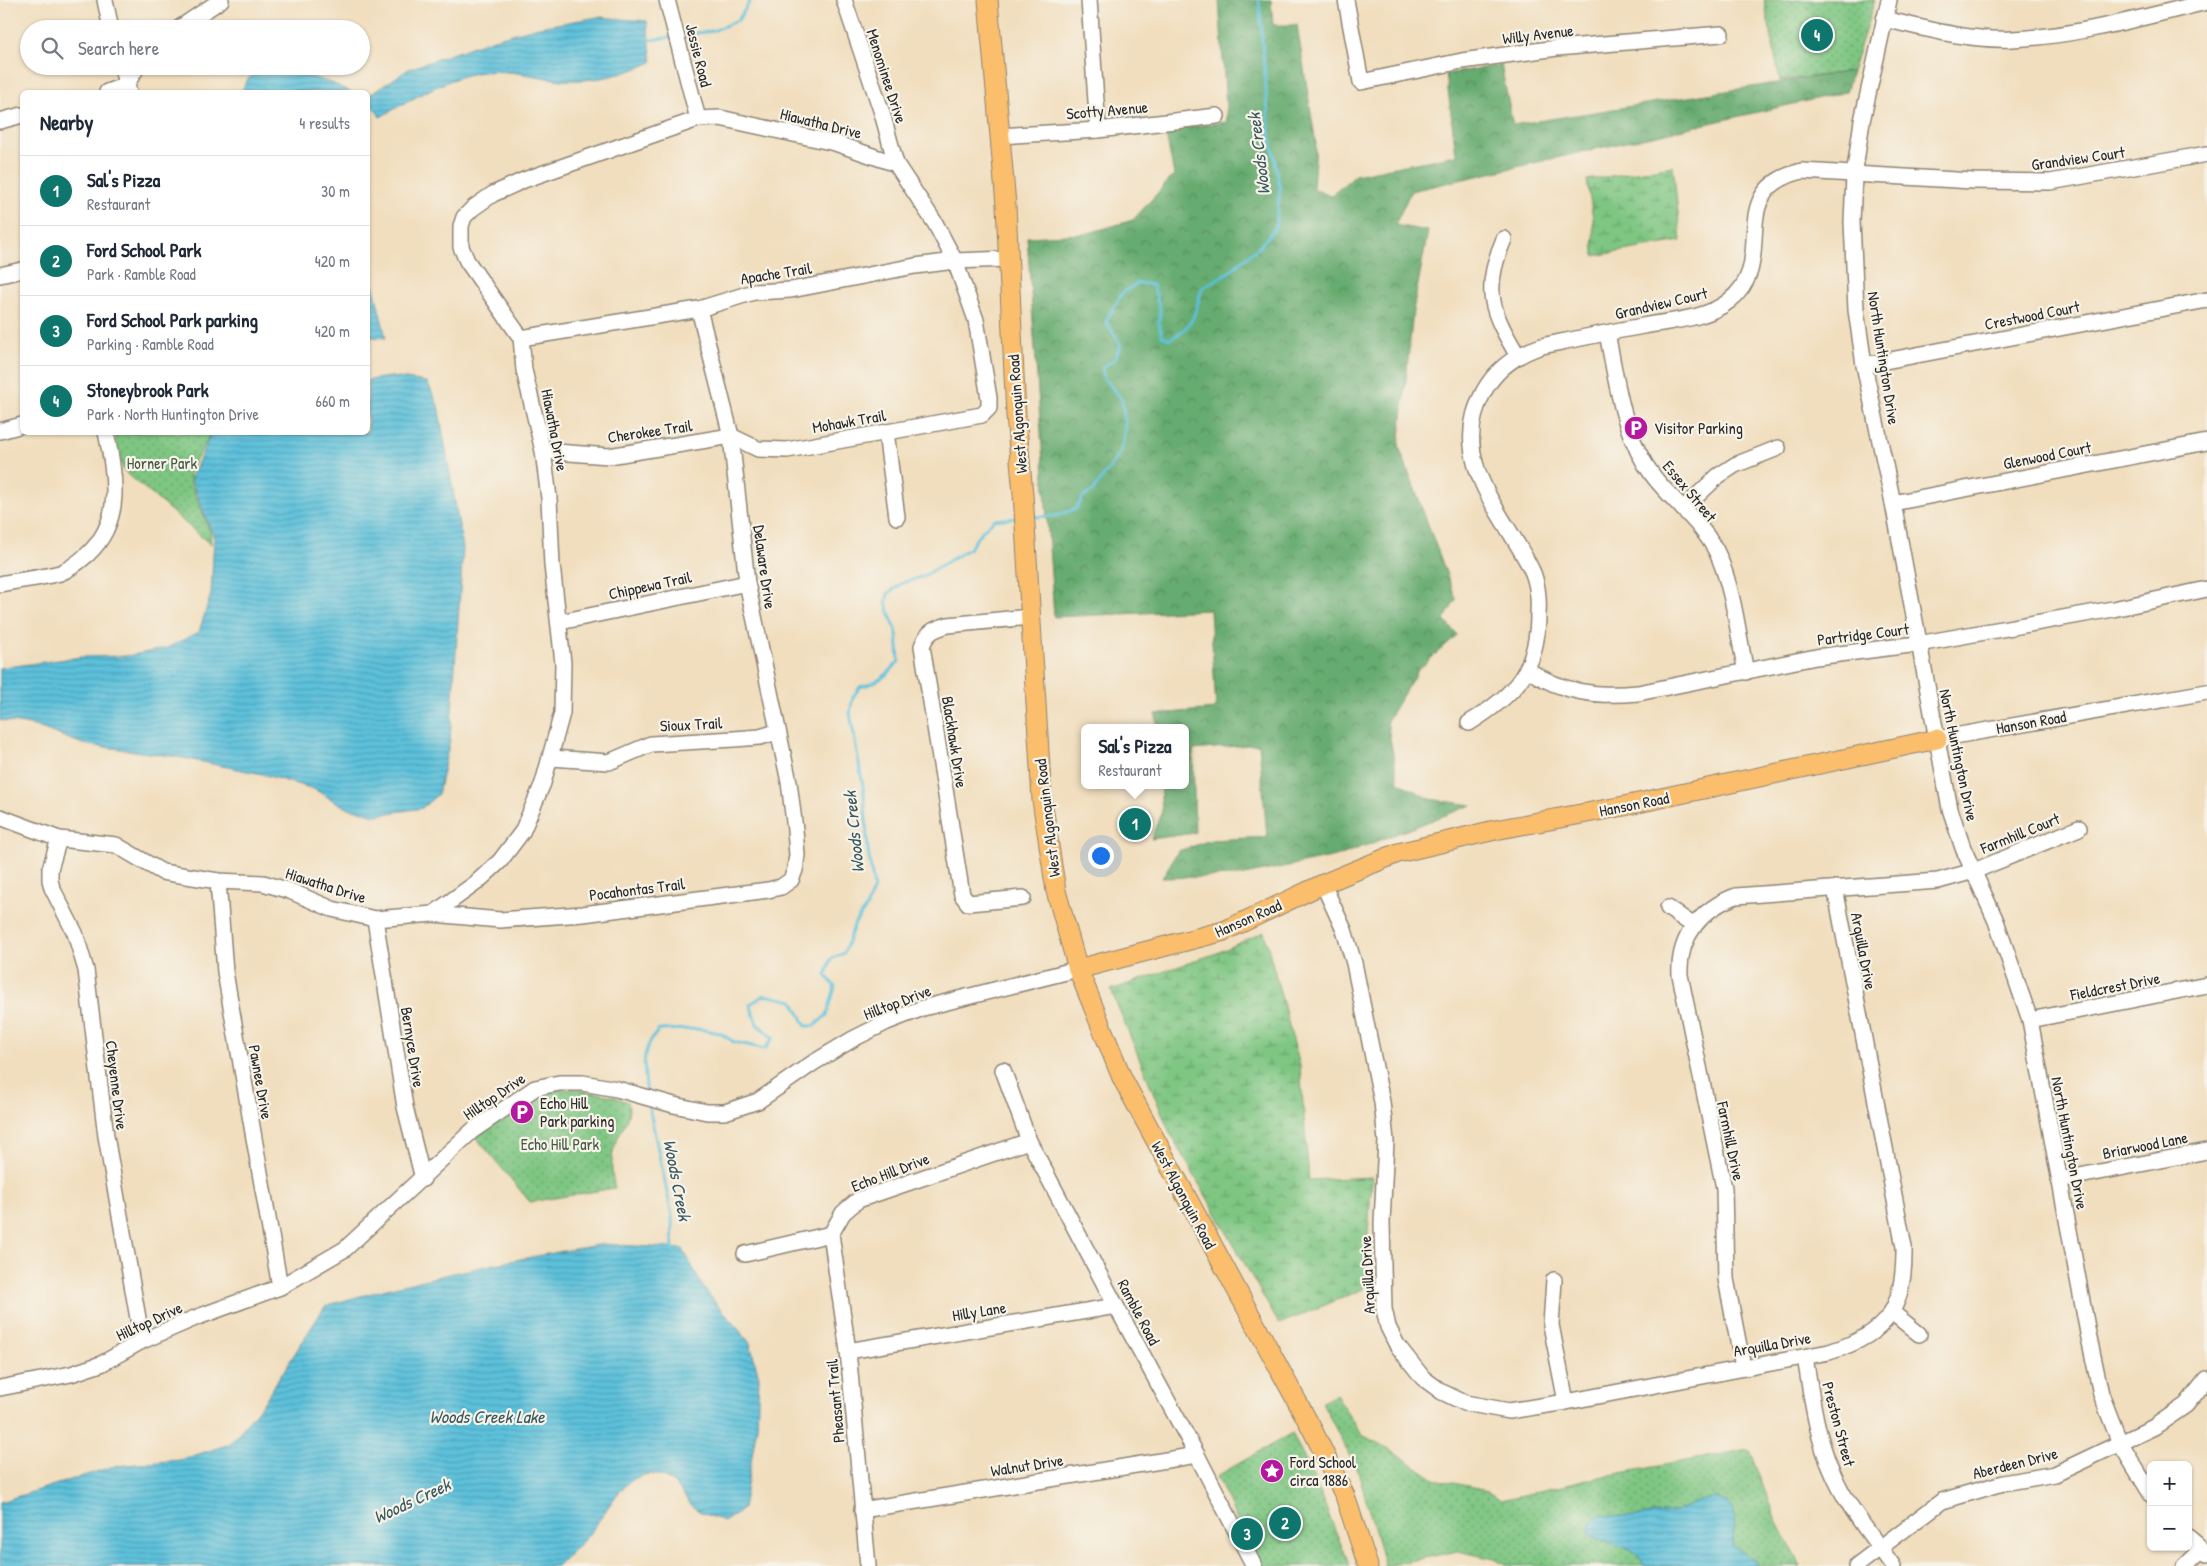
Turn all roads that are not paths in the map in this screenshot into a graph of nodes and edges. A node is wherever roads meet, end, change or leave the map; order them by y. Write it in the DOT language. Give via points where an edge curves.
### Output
graph roads {
  1 [pos="105,0"];
  2 [pos="221,0"];
  3 [pos="667,0"];
  4 [pos="844,0"];
  5 [pos="988,0"];
  6 [pos="1089,0"];
  7 [pos="1346,0"];
  8 [pos="1889,0"];
  9 [pos="2207,2"];
  10 [pos="1884,19"];
  11 [pos="109,20"];
  12 [pos="190,20"];
  13 [pos="1721,34"];
  14 [pos="123,75"];
  15 [pos="134,75"];
  16 [pos="127,89"];
  17 [pos="20,116"];
  18 [pos="1217,116"];
  19 [pos="698,119"];
  20 [pos="0,121"];
  21 [pos="1098,130"];
  22 [pos="1000,136"];
  23 [pos="2207,154"];
  24 [pos="896,164"];
  25 [pos="1854,176"];
  26 [pos="1504,239"];
  27 [pos="1008,259"];
  28 [pos="955,261"];
  29 [pos="20,270"];
  30 [pos="0,275"];
  31 [pos="2207,300"];
  32 [pos="700,309"];
  33 [pos="1606,333"];
  34 [pos="521,338"];
  35 [pos="1518,356"];
  36 [pos="1864,365"];
  37 [pos="20,426"];
  38 [pos="0,431"];
  39 [pos="886,432"];
  40 [pos="107,435"];
  41 [pos="731,436"];
  42 [pos="2207,442"];
  43 [pos="1778,448"];
  44 [pos="543,451"];
  45 [pos="1893,503"];
  46 [pos="1683,508"];
  47 [pos="897,517"];
  48 [pos="747,583"];
  49 [pos="0,584"];
  50 [pos="2207,588"];
  51 [pos="1030,617"];
  52 [pos="560,622"];
  53 [pos="1918,644"];
  54 [pos="1528,670"];
  55 [pos="1746,672"];
  56 [pos="2207,692"];
  57 [pos="1469,723"];
  58 [pos="776,732"];
  59 [pos="1937,739"];
  60 [pos="551,758"];
  61 [pos="0,818"];
  62 [pos="2080,828"];
  63 [pos="795,830"];
  64 [pos="59,839"];
  65 [pos="1974,871"];
  66 [pos="218,881"];
  67 [pos="1323,884"];
  68 [pos="1835,888"];
  69 [pos="1023,898"];
  70 [pos="1668,908"];
  71 [pos="433,914"];
  72 [pos="375,919"];
  73 [pos="1694,926"];
  74 [pos="1078,969"];
  75 [pos="2207,985"];
  76 [pos="2030,1020"];
  77 [pos="1002,1070"];
  78 [pos="1029,1140"];
  79 [pos="2207,1151"];
  80 [pos="423,1179"];
  81 [pos="2059,1180"];
  82 [pos="831,1234"];
  83 [pos="745,1254"];
  84 [pos="1554,1280"];
  85 [pos="280,1287"];
  86 [pos="1116,1306"];
  87 [pos="1892,1314"];
  88 [pos="1919,1334"];
  89 [pos="142,1341"];
  90 [pos="848,1350"];
  91 [pos="1805,1356"];
  92 [pos="1743,1367"];
  93 [pos="2207,1379"];
  94 [pos="0,1388"];
  95 [pos="1566,1402"];
  96 [pos="2120,1443"];
  97 [pos="1197,1455"];
  98 [pos="2147,1487"];
  99 [pos="862,1510"];
  100 [pos="2192,1542"];
  101 [pos="1879,1547"];
  102 [pos="2204,1552"];
  103 [pos="868,1566"];
  104 [pos="1254,1566"];
  105 [pos="1368,1566"];
  106 [pos="1856,1566"];
  107 [pos="1893,1566"];
  108 [pos="2185,1566"];
  1 -- 11 [label="street"];
  2 -- 12 [label="street"];
  3 -- 19 [label="street, Jessie Road"];
  4 -- 24 [label="street, Menominee Drive"];
  5 -- 22 [label="main road, West Algonquin Road"];
  6 -- 21 [label="street"];
  7 -- 13 [label="street, Willy Avenue" via="1361,82 1462,61"];
  8 -- 10 [label="street, North Huntington Drive"];
  9 -- 10 [label="street" via="2129,21 2011,39 1943,32"];
  10 -- 25 [label="street, North Huntington Drive"];
  14 -- 16 [label="street"];
  15 -- 16 [label="street"];
  17 -- 20 [label="street"];
  18 -- 21 [label="street, Scotty Avenue"];
  19 -- 24 [label="street, Hiawatha Drive" via="720,118 827,141"];
  19 -- 34 [label="street, Hiawatha Drive" via="524,180 488,197 464,217 459,237 467,261"];
  21 -- 22 [label="street, Scotty Avenue"];
  22 -- 27 [label="main road, West Algonquin Road"];
  23 -- 25 [label="street, Grandview Court" via="2056,182"];
  24 -- 28 [label="street" via="935,223"];
  25 -- 33 [label="street, Grandview Court" via="1802,171 1774,182 1762,195 1756,212 1751,270 1739,292 1721,307"];
  25 -- 36 [label="street, North Huntington Drive" via="1852,222 1856,310"];
  26 -- 35 [label="street" via="1492,274 1492,300 1496,316"];
  27 -- 28 [label="street, Apache Trail"];
  27 -- 51 [label="main road, West Algonquin Road"];
  28 -- 32 [label="street, Apache Trail" via="791,290 754,292"];
  28 -- 39 [label="street, Mohawk Trail" via="976,320 989,408 975,418"];
  29 -- 30 [label="street"];
  31 -- 36 [label="street, Crestwood Court"];
  32 -- 34 [label="street, Apache Trail"];
  32 -- 41 [label="street, Delaware Drive"];
  33 -- 35 [label="street, Grandview Court" via="1542,346"];
  33 -- 46 [label="street, Essex Street" via="1630,436 1654,476"];
  34 -- 44 [label="street, Hiawatha Drive" via="524,370"];
  35 -- 54 [label="street, Grandview Court" via="1494,376 1481,396 1474,419 1473,443 1486,493 1533,573 1536,585 1538,622"];
  36 -- 45 [label="street, North Huntington Drive"];
  37 -- 38 [label="street"];
  39 -- 41 [label="street, Mohawk Trail" via="779,450 753,447"];
  39 -- 47 [label="street"];
  40 -- 49 [label="street" via="114,468 115,500 111,522 101,540 76,564 62,572"];
  41 -- 44 [label="street, Cherokee Trail" via="609,456"];
  41 -- 48 [label="street, Delaware Drive"];
  42 -- 45 [label="street, Glenwood Court"];
  43 -- 46 [label="street" via="1735,465"];
  44 -- 52 [label="street, Hiawatha Drive"];
  45 -- 53 [label="street, North Huntington Drive"];
  46 -- 55 [label="street, Essex Street" via="1718,555 1729,588"];
  48 -- 52 [label="street, Chippewa Trail"];
  48 -- 58 [label="street, Delaware Drive"];
  50 -- 53 [label="street, Partridge Court" via="2113,609"];
  51 -- 69 [label="street, Blackhawk Drive" via="948,625 926,635 922,646 962,895 968,903"];
  51 -- 74 [label="main road, West Algonquin Road" via="1042,800 1056,891"];
  52 -- 60 [label="street, Hiawatha Drive" via="563,698"];
  53 -- 55 [label="street, Partridge Court" via="1816,657"];
  53 -- 59 [label="street, North Huntington Drive"];
  54 -- 55 [label="street, Partridge Court" via="1564,689 1611,695"];
  54 -- 57 [label="street, Grandview Court" via="1508,696"];
  56 -- 59 [label="street, Hanson Road"];
  58 -- 60 [label="street, Sioux Trail" via="734,740 651,744 609,762"];
  58 -- 63 [label="street, Delaware Drive" via="789,782"];
  59 -- 65 [label="street, North Huntington Drive" via="1956,828"];
  59 -- 67 [label="main road, Hanson Road" via="1624,806 1494,830 1398,853"];
  60 -- 71 [label="street, Hiawatha Drive" via="534,808 513,846 476,883"];
  61 -- 64 [label="street, Hiawatha Drive"];
  62 -- 65 [label="street, Farmhill Court"];
  63 -- 71 [label="street, Pocahontas Trail" via="795,870 791,880 781,887 583,914 500,920"];
  64 -- 66 [label="street, Hiawatha Drive" via="116,845 162,872"];
  64 -- 89 [label="street, Cheyenne Drive" via="50,880 75,933 86,970 106,1136"];
  65 -- 68 [label="street, Farmhill Drive" via="1924,883"];
  65 -- 76 [label="street, North Huntington Drive" via="1996,921"];
  66 -- 72 [label="street, Hiawatha Drive" via="263,883 332,909"];
  66 -- 85 [label="street, Pawnee Drive" via="225,972"];
  67 -- 74 [label="main road, Hanson Road" via="1224,931"];
  67 -- 95 [label="street, Arquilla Drive" via="1344,930 1354,963 1382,1102 1386,1141 1382,1293 1388,1327 1407,1361 1423,1378 1457,1399 1509,1411"];
  68 -- 73 [label="street, Farmhill Drive" via="1736,896 1712,907"];
  68 -- 87 [label="street, Arquilla Drive" via="1904,1247 1902,1288"];
  70 -- 73 [label="street"];
  71 -- 72 [label="street, Hiawatha Drive"];
  72 -- 80 [label="street, Bernyce Drive" via="405,1107"];
  73 -- 92 [label="street, Farmhill Drive" via="1682,950 1680,975 1724,1188 1726,1279"];
  74 -- 80 [label="street, Hilltop Drive" via="924,1008 887,1022 845,1044 758,1101 725,1112 707,1112 669,1104 617,1089 571,1082 547,1084 528,1091 472,1131"];
  74 -- 105 [label="main road, West Algonquin Road" via="1122,1078 1345,1496"];
  75 -- 76 [label="street, Fieldcrest Drive"];
  76 -- 81 [label="street, North Huntington Drive"];
  77 -- 78 [label="street, Ramble Road"];
  78 -- 82 [label="street, Echo Hill Drive" via="858,1200 843,1213"];
  78 -- 86 [label="street, Ramble Road"];
  79 -- 81 [label="street, Briarwood Lane"];
  80 -- 85 [label="street, Hilltop Drive" via="345,1249"];
  81 -- 96 [label="street, North Huntington Drive" via="2096,1377"];
  82 -- 83 [label="street"];
  82 -- 90 [label="street, Pheasant Trail"];
  84 -- 95 [label="street" via="1551,1325"];
  85 -- 89 [label="street, Hilltop Drive"];
  86 -- 90 [label="street, Hilly Lane"];
  86 -- 97 [label="street, Ramble Road"];
  87 -- 88 [label="street"];
  87 -- 91 [label="street, Arquilla Drive" via="1885,1323 1857,1342"];
  89 -- 94 [label="street, Hilltop Drive" via="101,1364 71,1374"];
  90 -- 99 [label="street, Pheasant Trail"];
  91 -- 92 [label="street, Arquilla Drive"];
  91 -- 101 [label="street, Preston Street" via="1830,1468"];
  92 -- 95 [label="street, Arquilla Drive"];
  93 -- 96 [label="street, Aberdeen Drive" via="2186,1405 2172,1416"];
  96 -- 98 [label="street, North Huntington Drive"];
  96 -- 101 [label="street, Aberdeen Drive" via="2055,1474 2003,1483 1942,1500"];
  97 -- 99 [label="street, Walnut Drive"];
  97 -- 104 [label="street, Ramble Road"];
  99 -- 103 [label="street, Pheasant Trail"];
  100 -- 102 [label="street"];
  101 -- 106 [label="street, Aberdeen Drive"];
  101 -- 107 [label="street, Preston Street"];
  102 -- 108 [label="street"];
}
